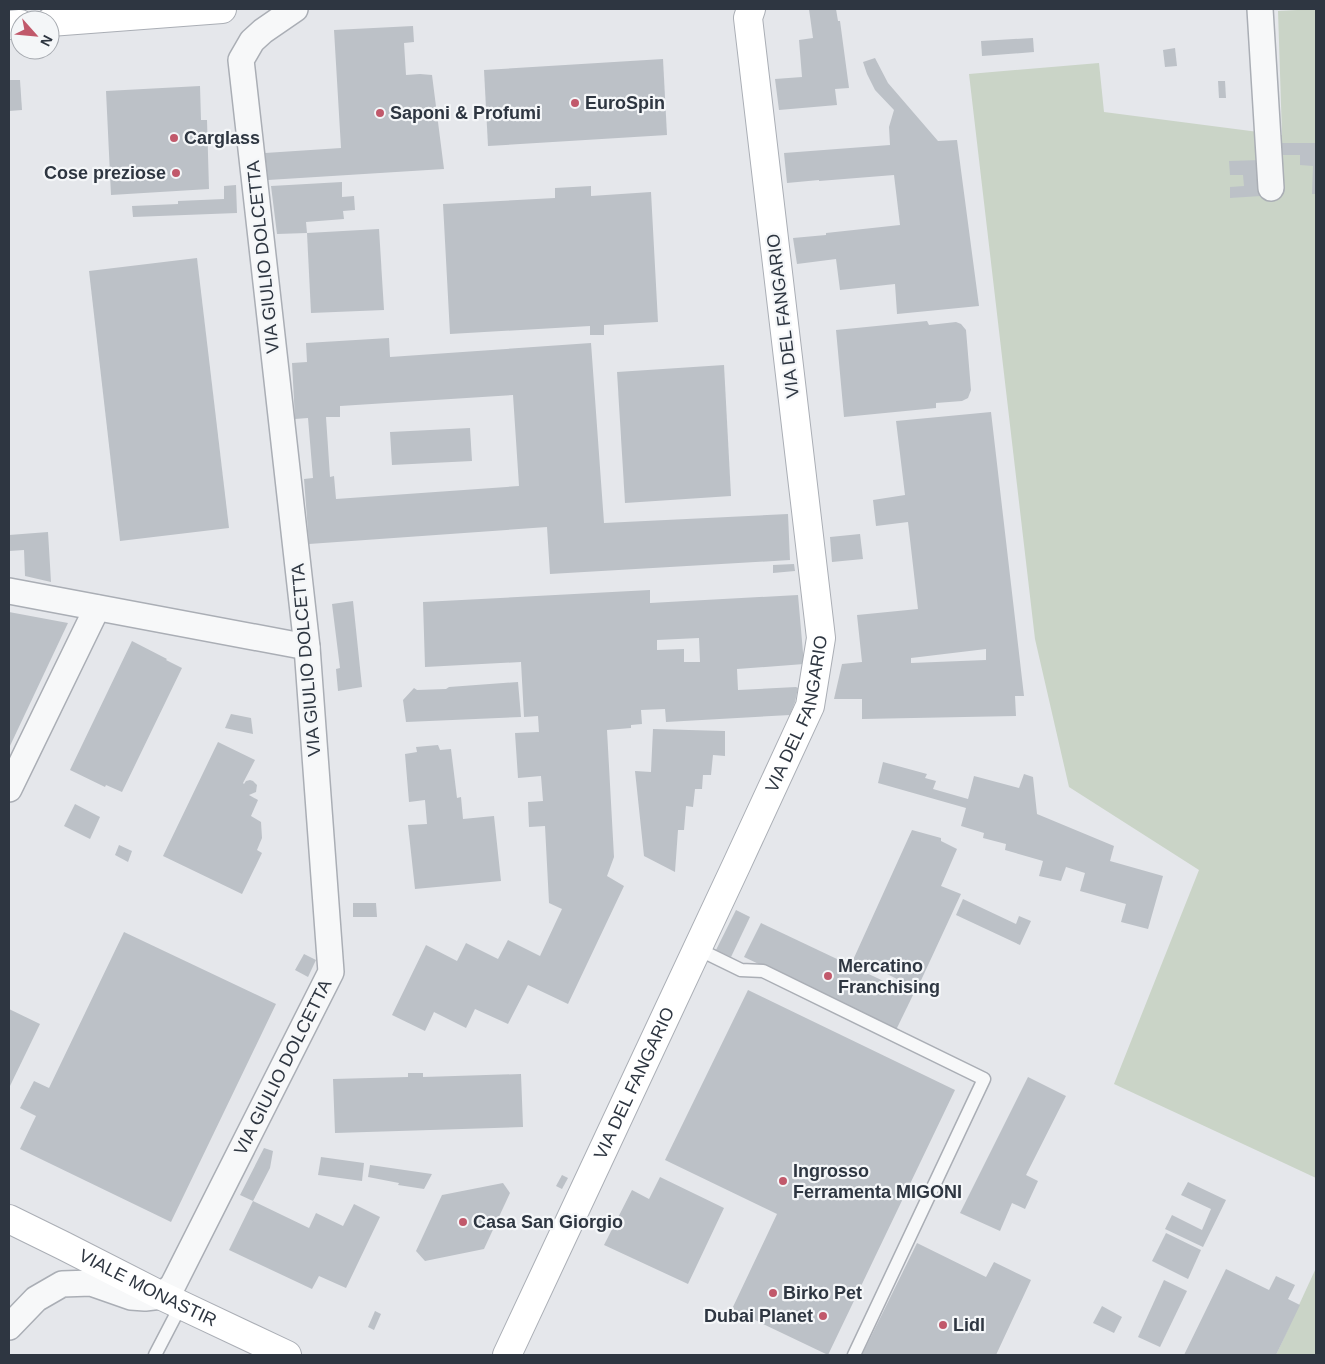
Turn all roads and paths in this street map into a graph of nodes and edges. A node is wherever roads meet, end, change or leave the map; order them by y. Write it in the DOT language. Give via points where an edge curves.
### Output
graph roads {
  1 [pos="222,9"];
  2 [pos="295,9"];
  3 [pos="1260,9"];
  4 [pos="135,12"];
  5 [pos="747,12"];
  6 [pos="60,21"];
  7 [pos="1271,188"];
  8 [pos="9,591"];
  9 [pos="97,608"];
  10 [pos="307,647"];
  11 [pos="9,789"];
  12 [pos="698,949"];
  13 [pos="9,1219"];
  14 [pos="172,1300"];
  15 [pos="9,1327"];
  16 [pos="155,1355"];
  17 [pos="287,1355"];
  18 [pos="507,1355"];
  19 [pos="854,1355"];
  1 -- 4 [label="main road"];
  2 -- 10 [label="street, VIA GIULIO DOLCETTA" via="252,41 241,60"];
  3 -- 7 [label="street"];
  4 -- 6 [label="main road"];
  5 -- 12 [label="main road, VIA DEL FANGARIO" via="821,638 810,706"];
  8 -- 9 [label="street"];
  9 -- 10 [label="street"];
  9 -- 11 [label="street"];
  10 -- 14 [label="street, VIA GIULIO DOLCETTA" via="331,972 173,1285"];
  12 -- 18 [label="main road, VIA DEL FANGARIO"];
  12 -- 19 [label="lane" via="741,970 763,971 984,1079"];
  13 -- 14 [label="main road, VIALE MONASTIR"];
  14 -- 15 [label="street" via="131,1297 91,1283 62,1284 36,1299"];
  14 -- 16 [label="lane"];
  14 -- 17 [label="main road, VIALE MONASTIR"];
}
